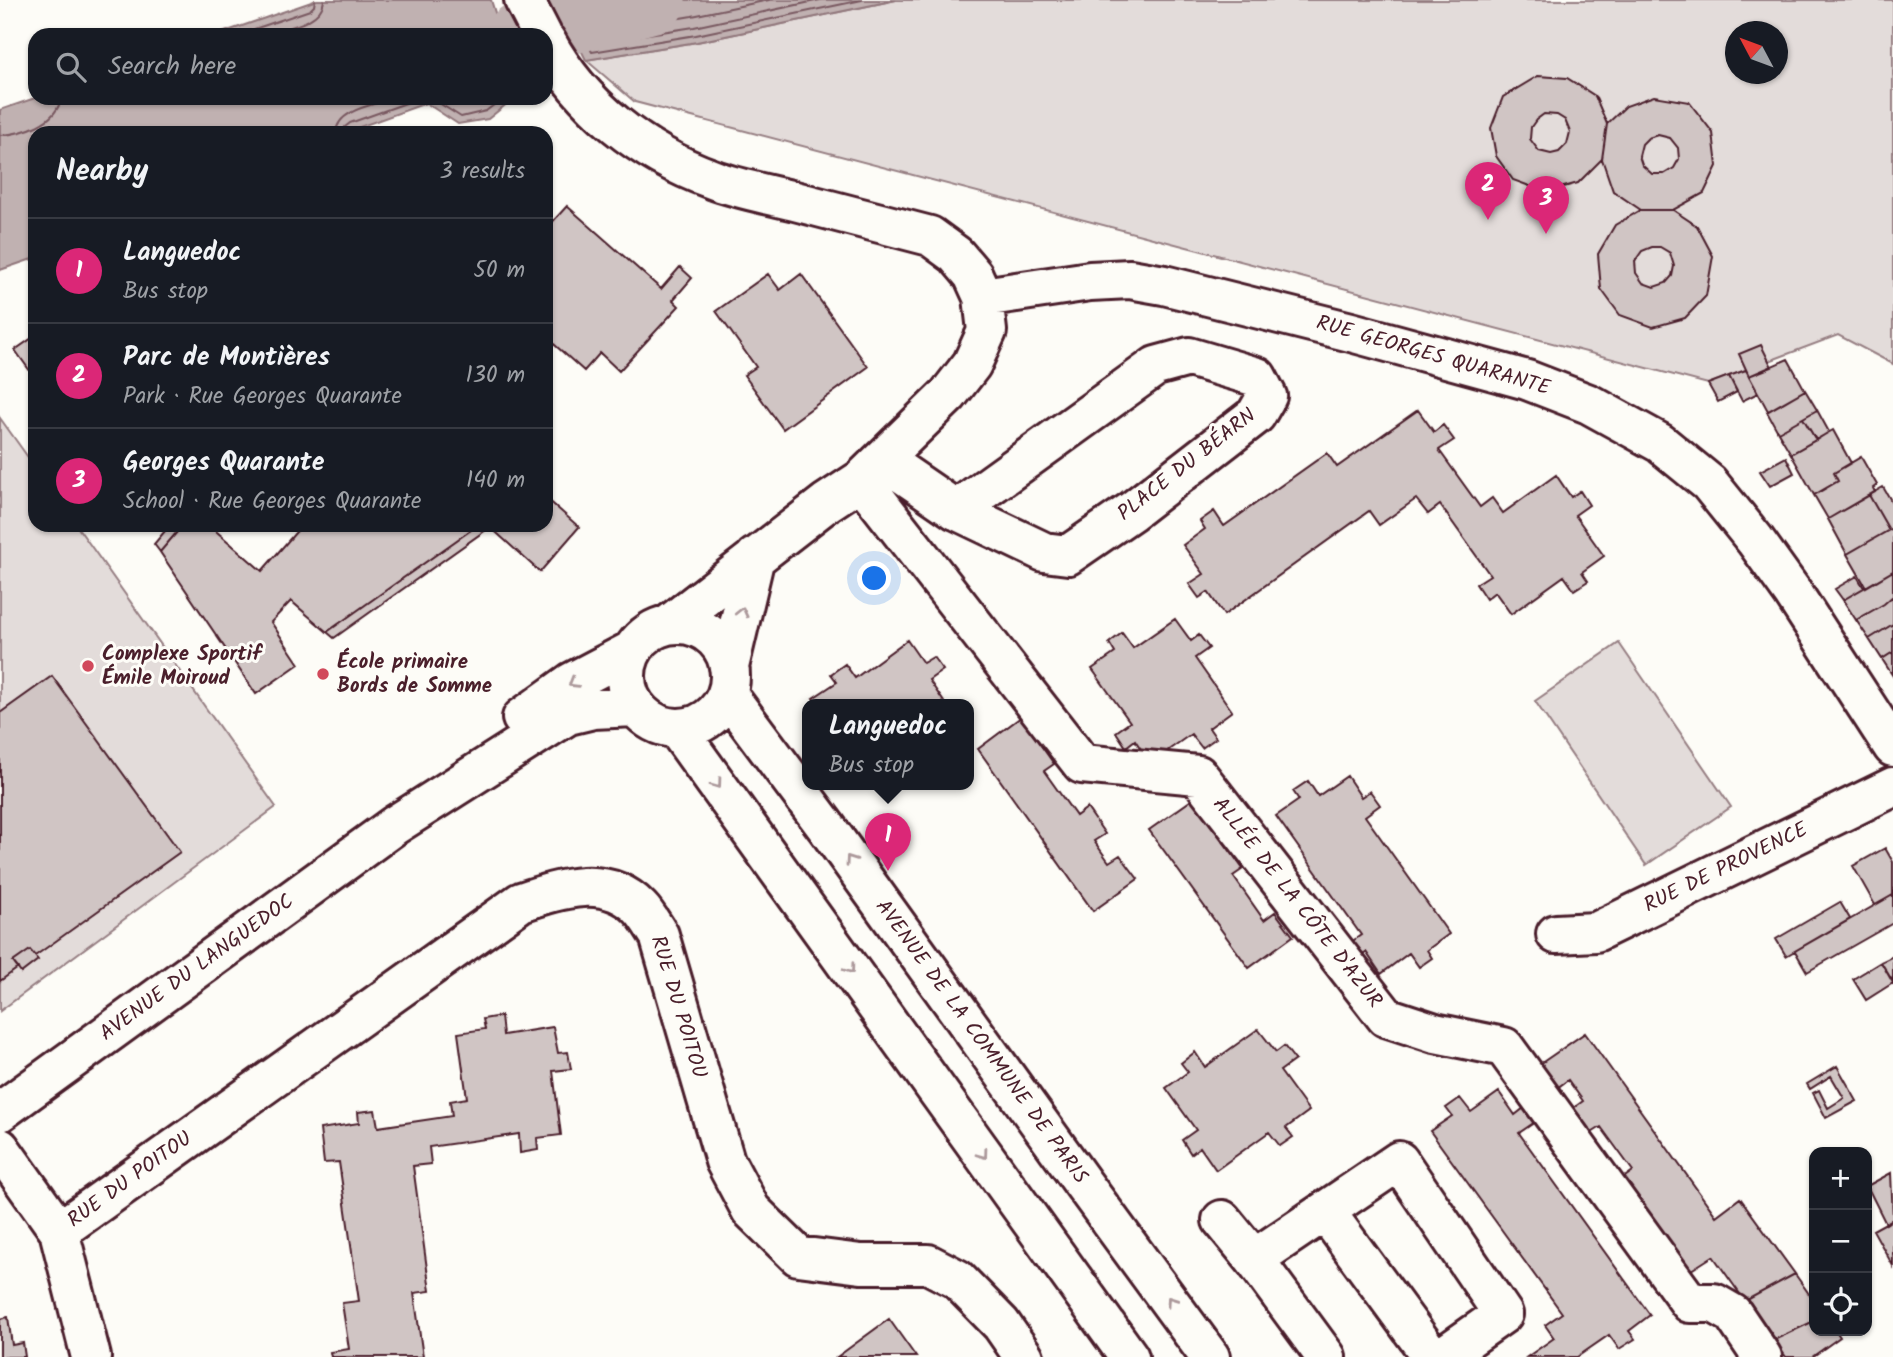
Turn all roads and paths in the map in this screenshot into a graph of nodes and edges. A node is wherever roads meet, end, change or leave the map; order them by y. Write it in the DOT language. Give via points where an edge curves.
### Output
graph roads {
  1 [pos="524,0"];
  2 [pos="539,28"];
  3 [pos="553,52"];
  4 [pos="983,298"];
  5 [pos="872,470"];
  6 [pos="956,510"];
  7 [pos="755,558"];
  8 [pos="670,624"];
  9 [pos="633,650"];
  10 [pos="728,681"];
  11 [pos="635,707"];
  12 [pos="677,729"];
  13 [pos="1893,747"];
  14 [pos="1893,787"];
  15 [pos="802,790"];
  16 [pos="802,790"];
  17 [pos="395,825"];
  18 [pos="1556,934"];
  19 [pos="0,1112"];
  20 [pos="0,1148"];
  21 [pos="1325,1211"];
  22 [pos="1222,1220"];
  23 [pos="59,1231"];
  24 [pos="1254,1259"];
  25 [pos="91,1357"];
  26 [pos="1024,1357"];
  27 [pos="1129,1357"];
  28 [pos="1210,1357"];
  29 [pos="1326,1357"];
  30 [pos="1432,1357"];
  31 [pos="1441,1357"];
  32 [pos="1762,1357"];
  1 -- 2 [label="street"];
  3 -- 4 [label="street" via="599,110 670,161 713,180 930,236 973,275"];
  4 -- 5 [label="street" via="987,331 972,364 948,395"];
  4 -- 13 [label="street, RUE GEORGES QUARANTE" via="1130,279 1508,374 1589,404 1660,443 1709,483 1793,593"];
  5 -- 6 [label="street, PLACE DU BÉARN"];
  5 -- 7 [label="street"];
  5 -- 32 [label="street, ALLÉE DE LA CÔTE D'AZUR" via="1082,764 1198,775 1386,1017 1504,1047 1690,1303 1714,1303 1733,1314"];
  6 -- 6 [label="street, PLACE DU BÉARN" via="1044,552 1068,555 1256,415 1267,396 1257,377 1189,357 1156,366"];
  7 -- 8 [label="street"];
  10 -- 7 [label="street, one-way"];
  8 -- 9 [label="street" via="648,633"];
  8 -- 10 [label="street" via="686,624 715,639 724,652"];
  9 -- 11 [label="street" via="626,681"];
  9 -- 17 [label="street, AVENUE DU LANGUEDOC, one-way" via="572,682 422,789"];
  10 -- 12 [label="street" via="719,707 709,717"];
  16 -- 10 [label="street, AVENUE DE LA COMMUNE DE PARIS, one-way"];
  11 -- 12 [label="street" via="652,721"];
  11 -- 17 [label="street, AVENUE DU LANGUEDOC" via="568,715"];
  12 -- 27 [label="street, one-way"];
  14 -- 18 [label="street, RUE DE PROVENCE" via="1595,932"];
  28 -- 15 [label="street, AVENUE DE LA COMMUNE DE PARIS, one-way"];
  17 -- 19 [label="street, AVENUE DU LANGUEDOC"];
  20 -- 23 [label="street"];
  21 -- 24 [label="street"];
  21 -- 30 [label="street"];
  21 -- 31 [label="street" via="1399,1161 1503,1314"];
  22 -- 24 [label="street"];
  23 -- 25 [label="street"];
  23 -- 26 [label="street, RUE DU POITOU" via="521,902 588,886 614,891 639,907 659,935 725,1161 751,1210 798,1256 861,1264 928,1264 957,1279"];
  24 -- 29 [label="street"];
}
